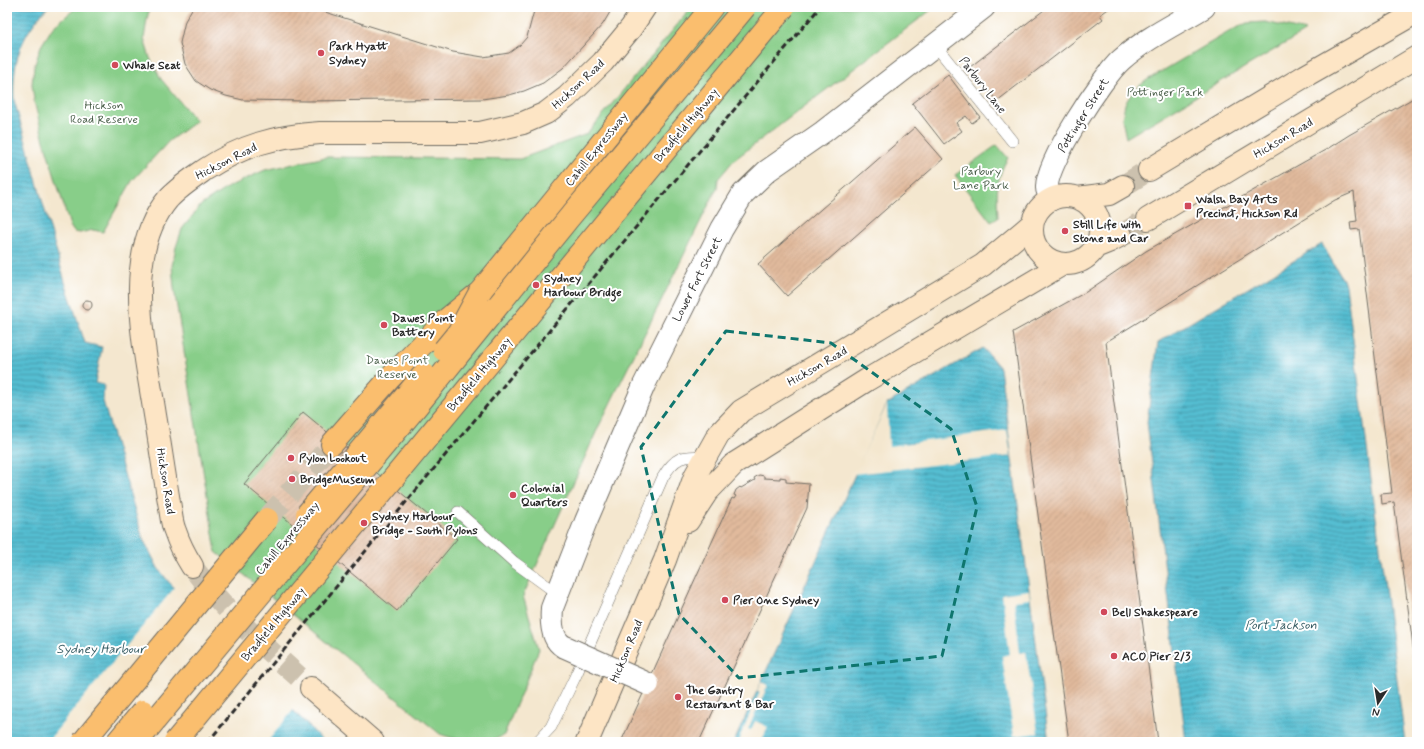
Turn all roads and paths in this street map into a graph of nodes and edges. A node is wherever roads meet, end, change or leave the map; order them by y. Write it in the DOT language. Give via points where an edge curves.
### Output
graph roads {
  1 [pos="645,7"];
  2 [pos="712,7"];
  3 [pos="745,7"];
  4 [pos="784,7"];
  5 [pos="984,7"];
  6 [pos="1204,7"];
  7 [pos="1417,12"];
  8 [pos="935,45"];
  9 [pos="1417,57"];
  10 [pos="1012,142"];
  11 [pos="1149,170"];
  12 [pos="1123,186"];
  13 [pos="1077,198"];
  14 [pos="1052,199"];
  15 [pos="1148,219"];
  16 [pos="1032,224"];
  17 [pos="1121,235"];
  18 [pos="1095,247"];
  19 [pos="1063,264"];
  20 [pos="480,292"];
  21 [pos="332,444"];
  22 [pos="705,457"];
  23 [pos="458,512"];
  24 [pos="267,518"];
  25 [pos="665,560"];
  26 [pos="192,566"];
  27 [pos="558,594"];
  28 [pos="648,684"];
  29 [pos="311,688"];
  30 [pos="83,742"];
  31 [pos="117,742"];
  32 [pos="137,742"];
  33 [pos="175,742"];
  34 [pos="373,742"];
  35 [pos="537,742"];
  36 [pos="587,742"];
  1 -- 26 [label="street, Hickson Road" via="603,62 567,97 546,113 523,123 480,133 320,133 270,140 243,149 215,164 190,180 169,199 155,219 147,239 139,292 174,530"];
  2 -- 20 [label="highway, Cahill Expressway"];
  3 -- 32 [label="highway, bridge"];
  4 -- 33 [label="highway, Bradfield Highway, bridge"];
  5 -- 8 [label="street, Lower Fort Street"];
  6 -- 14 [label="street, Pottinger Street" via="1120,60 1099,86 1054,162 1047,188"];
  7 -- 11 [label="street"];
  8 -- 10 [label="lane, Parbury Lane"];
  8 -- 27 [label="street, Lower Fort Street" via="823,132 767,171 743,194 722,229 644,385"];
  9 -- 15 [label="street, Hickson Road"];
  12 -- 13 [label="street" via="1109,194"];
  13 -- 14 [label="street" via="1069,196"];
  13 -- 18 [label="street" via="1091,208 1099,222"];
  14 -- 16 [label="street" via="1042,205 1035,214"];
  16 -- 19 [label="street" via="1031,233 1039,251 1048,259"];
  16 -- 22 [label="street, Hickson Road" via="983,265 740,411 718,435"];
  17 -- 18 [label="street"];
  18 -- 19 [label="street" via="1085,258 1071,264"];
  19 -- 25 [label="street, Hickson Road" via="867,380 734,464 698,504"];
  20 -- 21 [label="highway, Cahill Expressway" via="446,320"];
  20 -- 31 [label="highway, Cahill Expressway, bridge" via="458,333"];
  22 -- 25 [label="street, Hickson Road" via="695,476"];
  22 -- 35 [label="lane" via="689,456 678,460 666,472 576,675 551,727"];
  23 -- 27 [label="lane" via="514,562"];
  24 -- 30 [label="highway, bridge"];
  25 -- 36 [label="street, Hickson Road"];
  27 -- 28 [label="street, Lower Fort Street, bridge" via="551,617 555,637 560,644"];
  29 -- 34 [label="street"];
}
